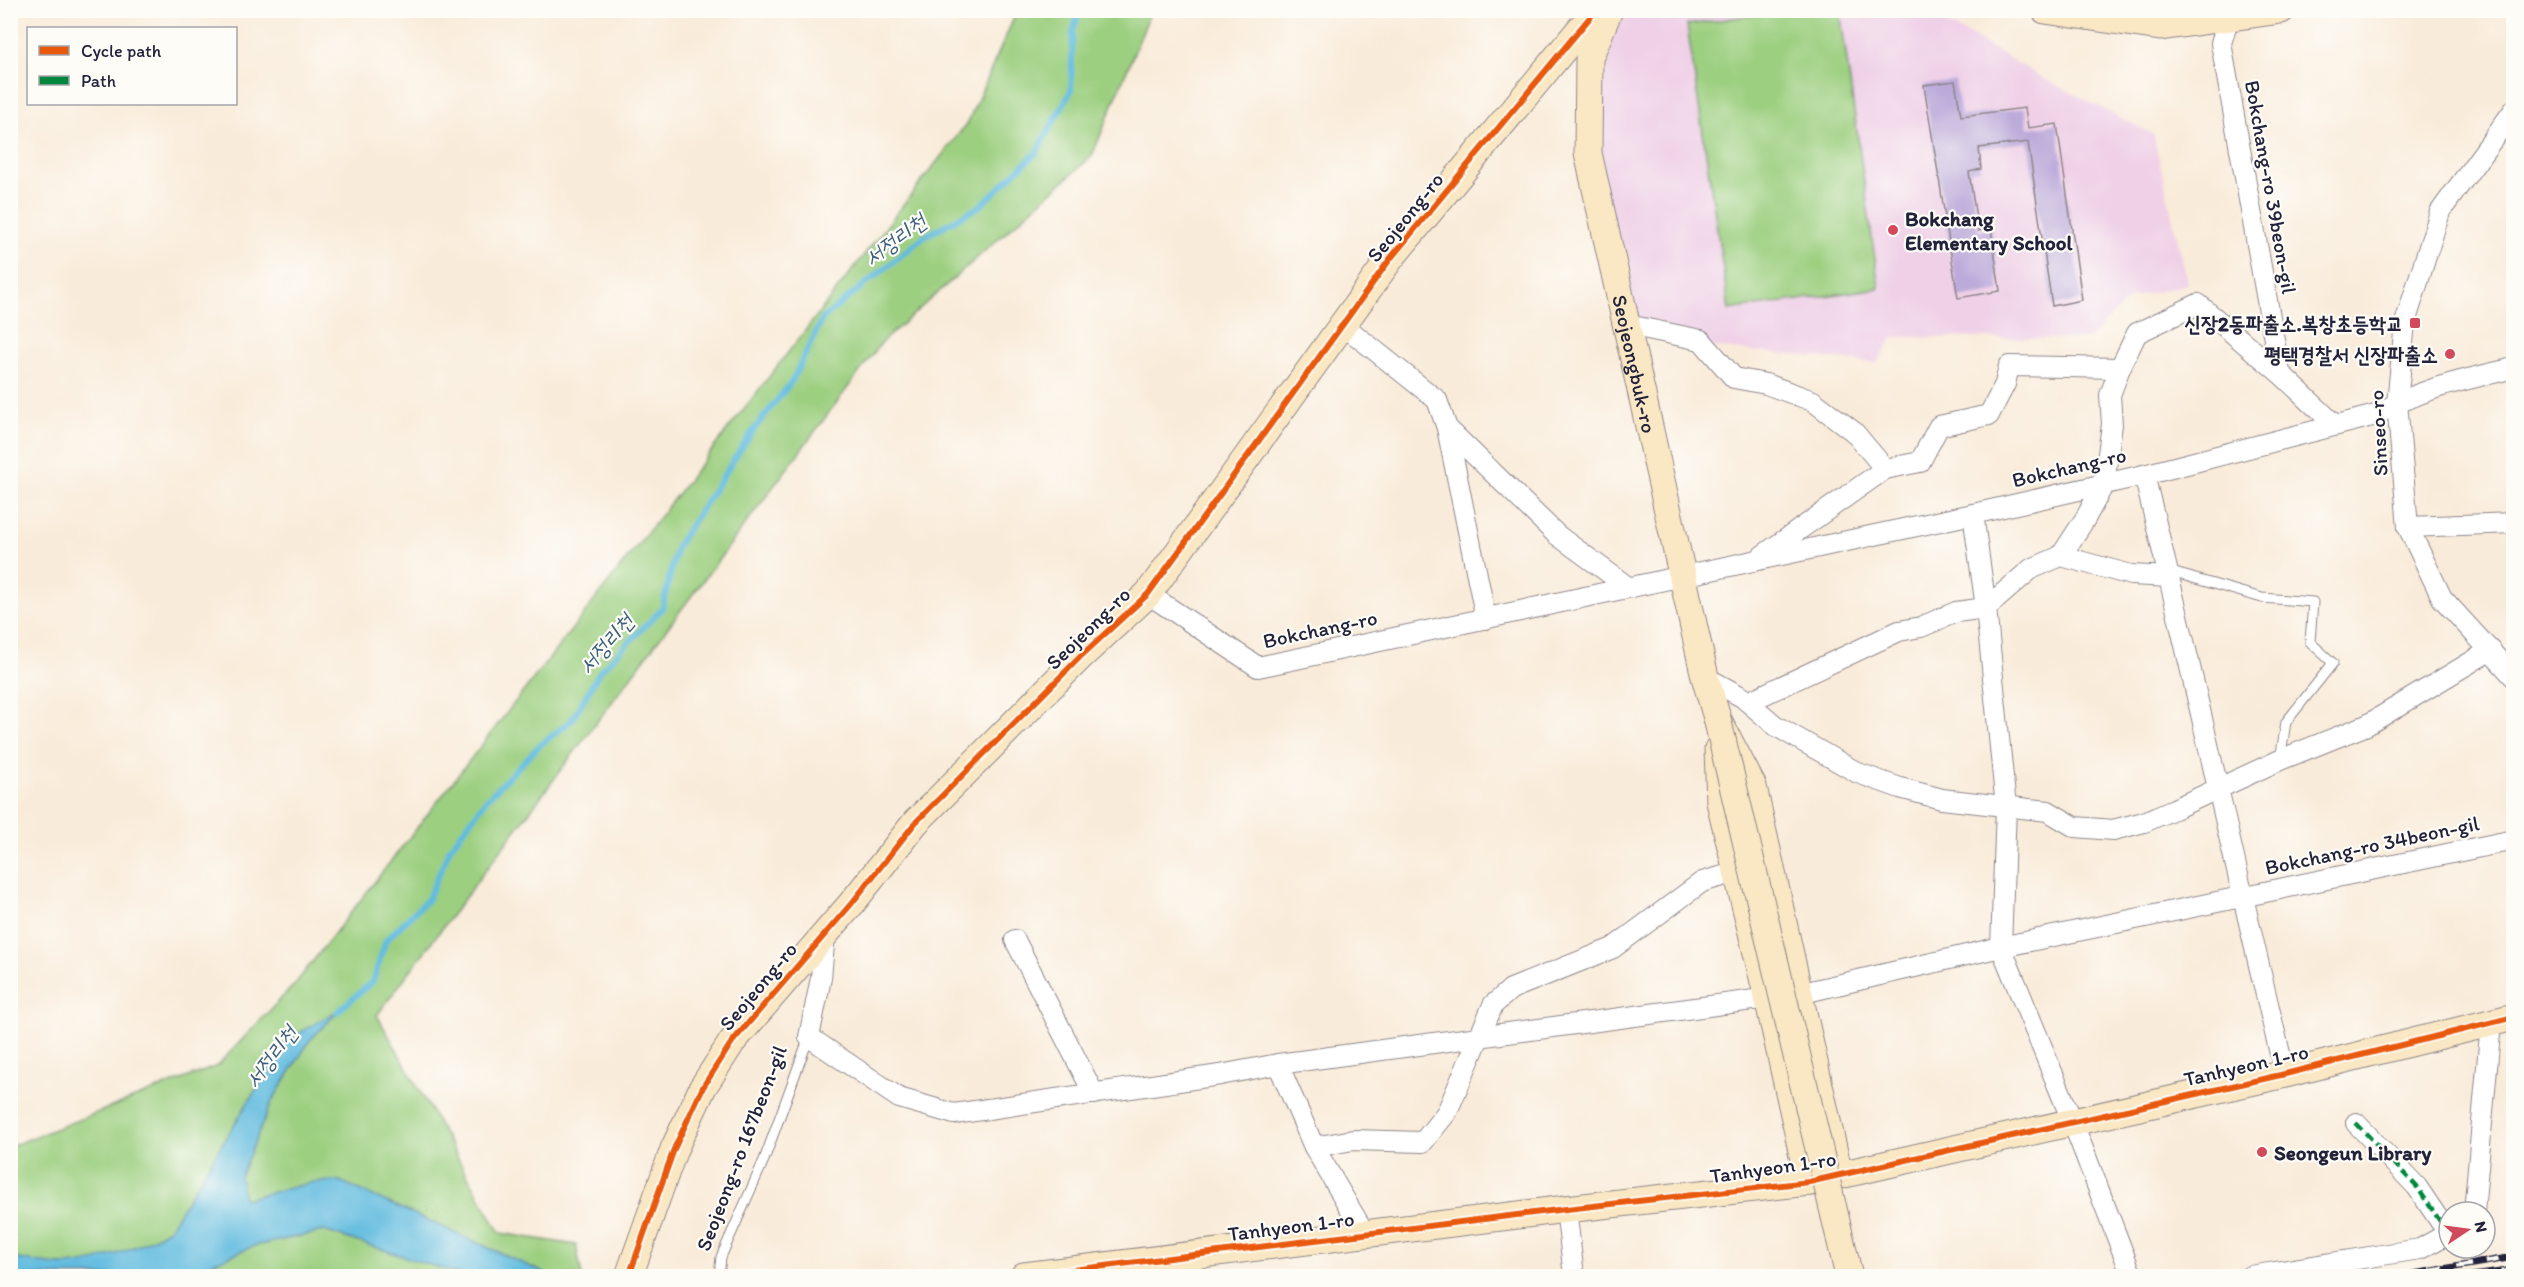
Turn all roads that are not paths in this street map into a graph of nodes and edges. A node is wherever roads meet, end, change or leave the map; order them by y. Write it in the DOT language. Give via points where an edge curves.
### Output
graph roads {
  1 [pos="1596,10"];
  2 [pos="1609,10"];
  3 [pos="2045,10"];
  4 [pos="2281,10"];
  5 [pos="2230,14"];
  6 [pos="2514,110"];
  7 [pos="1343,325"];
  8 [pos="1628,325"];
  9 [pos="2120,368"];
  10 [pos="2514,368"];
  11 [pos="2280,373"];
  12 [pos="2397,403"];
  13 [pos="2335,425"];
  14 [pos="1447,428"];
  15 [pos="1885,469"];
  16 [pos="2144,475"];
  17 [pos="2104,484"];
  18 [pos="1972,514"];
  19 [pos="2514,523"];
  20 [pos="2408,527"];
  21 [pos="2061,556"];
  22 [pos="1754,561"];
  23 [pos="1682,574"];
  24 [pos="2169,574"];
  25 [pos="1628,587"];
  26 [pos="1148,594"];
  27 [pos="1986,608"];
  28 [pos="1486,619"];
  29 [pos="2491,650"];
  30 [pos="1705,677"];
  31 [pos="2514,677"];
  32 [pos="1748,702"];
  33 [pos="1717,718"];
  34 [pos="2280,760"];
  35 [pos="2218,789"];
  36 [pos="2006,807"];
  37 [pos="2514,840"];
  38 [pos="1737,872"];
  39 [pos="2241,897"];
  40 [pos="825,934"];
  41 [pos="1015,940"];
  42 [pos="2001,947"];
  43 [pos="1798,994"];
  44 [pos="1768,998"];
  45 [pos="2502,1020"];
  46 [pos="809,1037"];
  47 [pos="1480,1037"];
  48 [pos="1278,1064"];
  49 [pos="2285,1074"];
  50 [pos="1094,1094"];
  51 [pos="2073,1123"];
  52 [pos="2356,1123"];
  53 [pos="1314,1147"];
  54 [pos="1839,1175"];
  55 [pos="1809,1182"];
  56 [pos="2476,1200"];
  57 [pos="1566,1209"];
  58 [pos="2437,1216"];
  59 [pos="1365,1234"];
  60 [pos="2437,1240"];
  61 [pos="629,1276"];
  62 [pos="719,1276"];
  63 [pos="1024,1276"];
  64 [pos="1574,1276"];
  65 [pos="1849,1276"];
  66 [pos="2133,1276"];
  67 [pos="2250,1276"];
  1 -- 7 [label="street, Seojeong-ro" via="1390,259"];
  2 -- 8 [label="street, Seojeongbuk-ro" via="1589,58 1588,153"];
  3 -- 5 [label="street" via="2160,27"];
  4 -- 5 [label="street"];
  5 -- 11 [label="street, Bokchang-ro 39beon-gil" via="2221,43"];
  6 -- 12 [label="street, Sinseo-ro" via="2440,212 2405,323"];
  7 -- 14 [label="street" via="1437,400"];
  7 -- 26 [label="street, Seojeong-ro"];
  8 -- 15 [label="street" via="1701,340 1734,378 1766,384 1813,401 1854,432"];
  8 -- 23 [label="street, Seojeongbuk-ro"];
  9 -- 11 [label="street" via="2137,333 2198,304"];
  9 -- 15 [label="street" via="2009,366 2005,384 1989,415 1939,426 1920,462"];
  9 -- 17 [label="street" via="2110,395 2112,424"];
  10 -- 12 [label="street, Bokchang-ro" via="2434,387"];
  11 -- 13 [label="street"];
  12 -- 13 [label="street, Bokchang-ro" via="2376,415"];
  12 -- 20 [label="street, Sinseo-ro"];
  13 -- 16 [label="street, Bokchang-ro"];
  14 -- 25 [label="street" via="1557,535"];
  14 -- 28 [label="street"];
  15 -- 22 [label="street"];
  16 -- 17 [label="street, Bokchang-ro"];
  16 -- 24 [label="street, Bokchang-ro 34beon-gil"];
  17 -- 18 [label="street, Bokchang-ro"];
  17 -- 21 [label="street"];
  18 -- 22 [label="street, Bokchang-ro"];
  18 -- 27 [label="street"];
  19 -- 20 [label="street"];
  20 -- 29 [label="street, Sinseo-ro" via="2442,598"];
  21 -- 24 [label="street" via="2132,575"];
  21 -- 27 [label="street" via="2031,569"];
  22 -- 23 [label="street, Bokchang-ro"];
  23 -- 25 [label="street, Bokchang-ro"];
  23 -- 30 [label="street, Seojeongbuk-ro"];
  24 -- 34 [label="lane" via="2262,598 2313,603 2310,642 2333,663 2286,722"];
  24 -- 35 [label="street, Bokchang-ro 34beon-gil"];
  25 -- 28 [label="street, Bokchang-ro"];
  26 -- 28 [label="street, Bokchang-ro" via="1258,667"];
  26 -- 40 [label="street, Seojeong-ro" via="915,824"];
  27 -- 32 [label="street" via="1956,612 1921,627 1899,631"];
  27 -- 36 [label="street"];
  29 -- 31 [label="street, Sinseo-ro"];
  29 -- 34 [label="street" via="2367,725"];
  30 -- 32 [label="street"];
  30 -- 33 [label="street, Seojeongbuk-ro"];
  32 -- 36 [label="street" via="1776,726 1858,773 1942,799"];
  33 -- 38 [label="street" via="1720,802"];
  33 -- 43 [label="street" via="1753,787"];
  33 -- 65 [label="street, bridge"];
  34 -- 35 [label="street"];
  35 -- 36 [label="street" via="2144,822 2113,831 2076,827 2048,811"];
  35 -- 39 [label="street, Bokchang-ro 34beon-gil"];
  36 -- 42 [label="street"];
  37 -- 39 [label="street, Bokchang-ro 34beon-gil"];
  38 -- 44 [label="street"];
  38 -- 47 [label="street" via="1702,882 1613,948 1511,989 1493,1005"];
  39 -- 42 [label="street, Seojeong-ro 167beon-gil"];
  39 -- 49 [label="street, Bokchang-ro 34beon-gil"];
  40 -- 46 [label="street, Seojeong-ro 167beon-gil"];
  40 -- 61 [label="street, Seojeong-ro" via="732,1042 703,1087 674,1149"];
  41 -- 50 [label="street"];
  42 -- 43 [label="street, Seojeong-ro 167beon-gil"];
  42 -- 51 [label="street"];
  43 -- 44 [label="street, Seojeong-ro 167beon-gil"];
  43 -- 54 [label="street"];
  44 -- 47 [label="street, Seojeong-ro 167beon-gil"];
  44 -- 55 [label="street"];
  45 -- 49 [label="street, Tanhyeon 1-ro"];
  45 -- 56 [label="street"];
  46 -- 50 [label="street, Seojeong-ro 167beon-gil" via="899,1098 954,1114"];
  46 -- 62 [label="lane, Seojeong-ro 167beon-gil" via="764,1160 721,1257"];
  47 -- 48 [label="street, Seojeong-ro 167beon-gil"];
  47 -- 53 [label="street" via="1447,1112 1423,1142 1353,1140"];
  48 -- 50 [label="street, Seojeong-ro 167beon-gil"];
  48 -- 53 [label="street"];
  49 -- 51 [label="street, Tanhyeon 1-ro"];
  51 -- 54 [label="street, Tanhyeon 1-ro"];
  51 -- 66 [label="street"];
  52 -- 58 [label="street" via="2417,1187"];
  53 -- 59 [label="street"];
  54 -- 55 [label="street, Tanhyeon 1-ro"];
  55 -- 57 [label="street, Tanhyeon 1-ro"];
  57 -- 59 [label="street, Tanhyeon 1-ro"];
  57 -- 64 [label="street"];
  59 -- 63 [label="street, Tanhyeon 1-ro"];
  60 -- 67 [label="street" via="2420,1249"];
}
